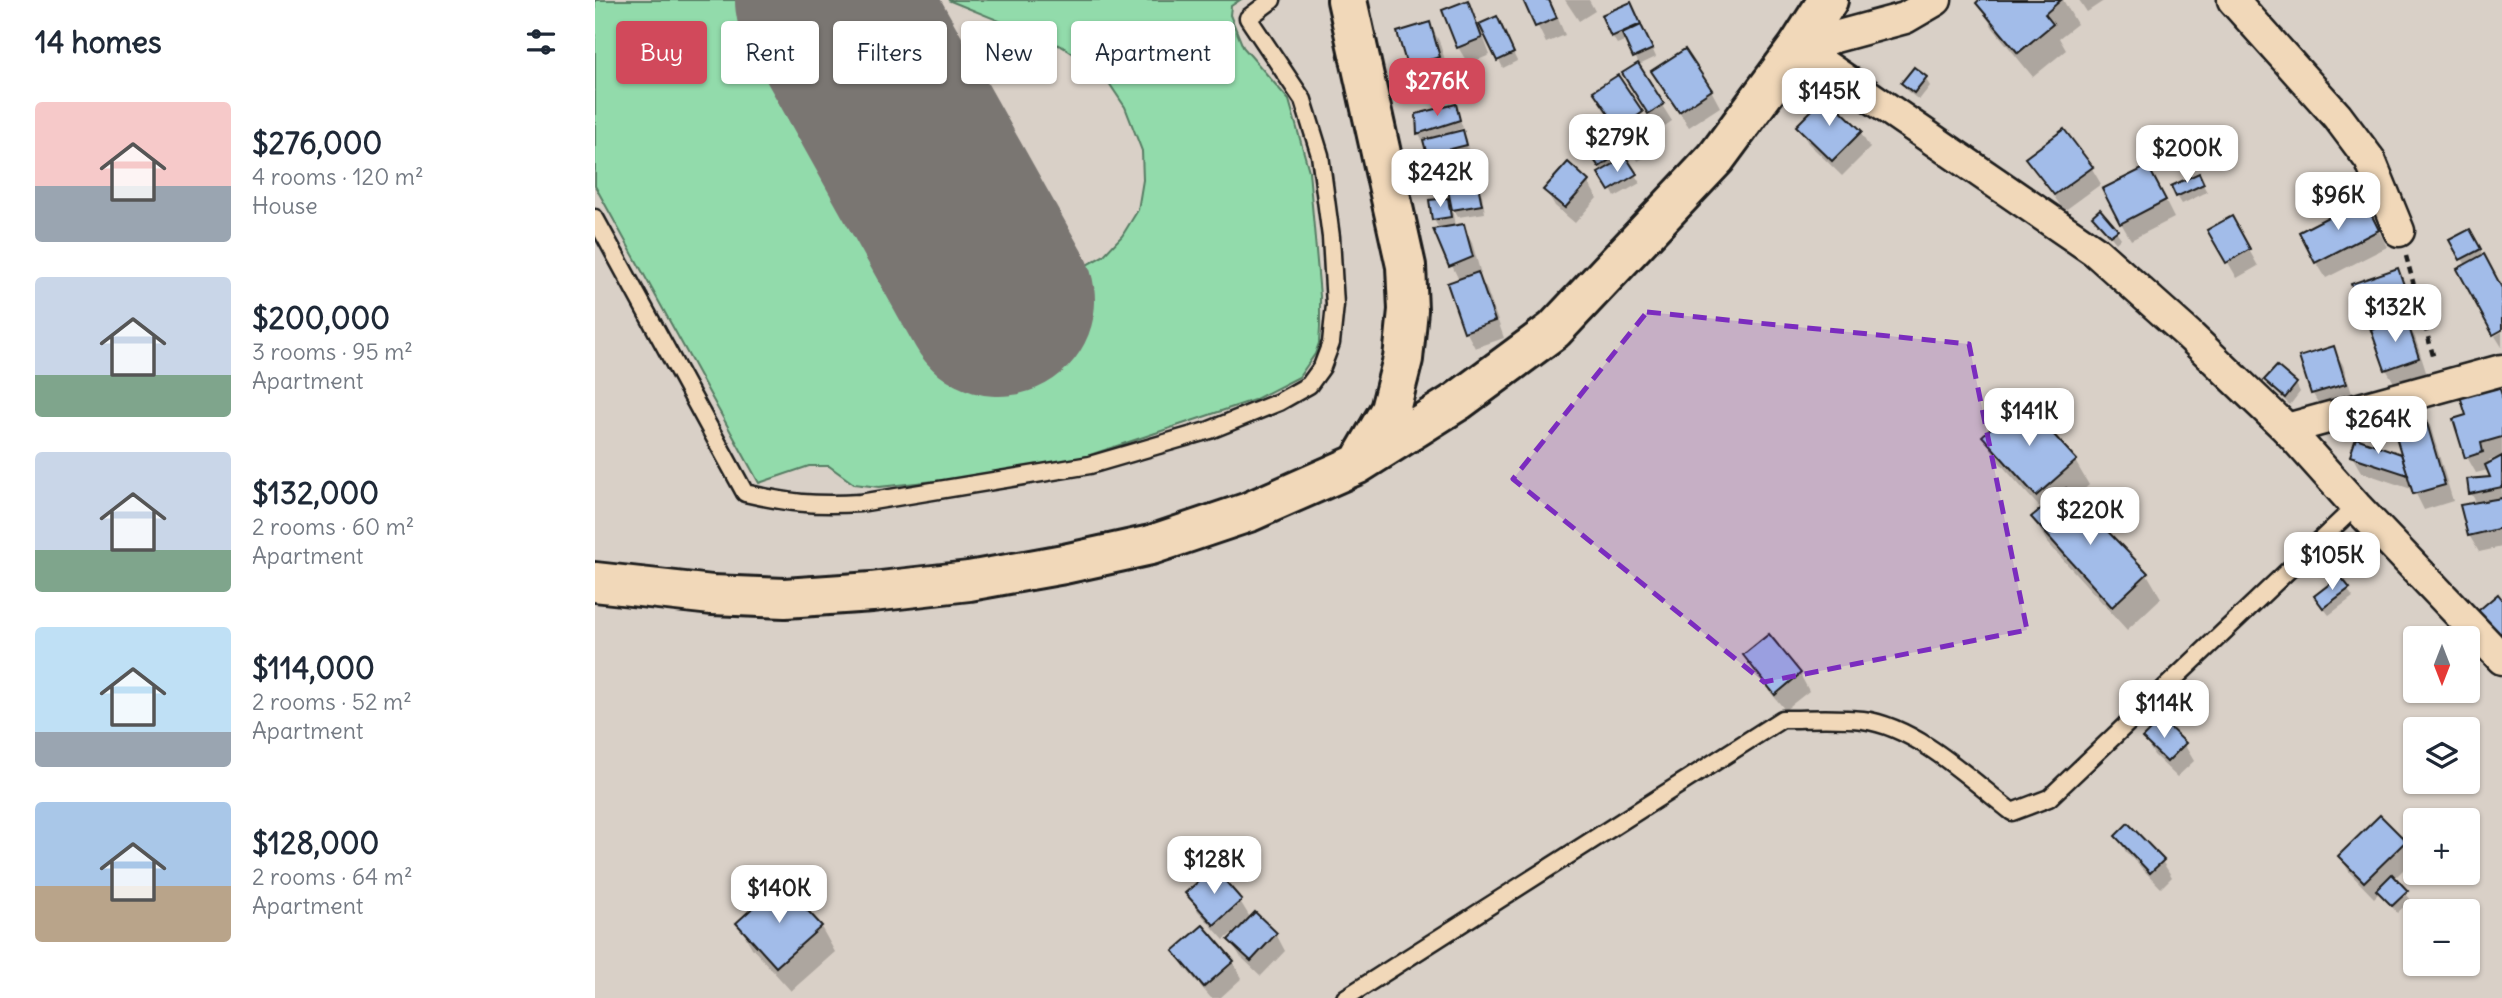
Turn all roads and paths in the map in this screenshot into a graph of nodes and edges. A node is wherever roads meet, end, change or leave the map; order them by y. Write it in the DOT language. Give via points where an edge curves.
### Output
graph roads {
  1 [pos="1272,0"];
  2 [pos="1347,0"];
  3 [pos="1828,0"];
  4 [pos="1936,0"];
  5 [pos="2233,0"];
  6 [pos="1798,47"];
  7 [pos="595,218"];
  8 [pos="2399,231"];
  9 [pos="2502,370"];
  10 [pos="2442,386"];
  11 [pos="2287,429"];
  12 [pos="1358,464"];
  13 [pos="2356,506"];
  14 [pos="595,582"];
  15 [pos="2502,659"];
  16 [pos="1345,998"];
  1 -- 7 [label="lane" via="1248,18 1303,100 1320,155 1335,305 1331,344 1308,385 1210,430 1090,465 860,503 789,503 745,493"];
  2 -- 12 [label="main road" via="1406,266 1408,310 1403,359 1390,410"];
  3 -- 6 [label="main road"];
  4 -- 6 [label="street" via="1905,18"];
  5 -- 8 [label="street" via="2337,116 2370,160"];
  6 -- 11 [label="street" via="2095,251"];
  6 -- 12 [label="main road" via="1716,158 1554,330 1458,401"];
  8 -- 10 [label="path"];
  9 -- 10 [label="street"];
  10 -- 11 [label="street"];
  11 -- 13 [label="street"];
  12 -- 14 [label="main road" via="1249,512 1151,545 969,581 785,598"];
  13 -- 15 [label="street"];
  13 -- 16 [label="lane" via="2049,797 2012,812 1945,759 1898,730 1864,720 1782,719"];
}
